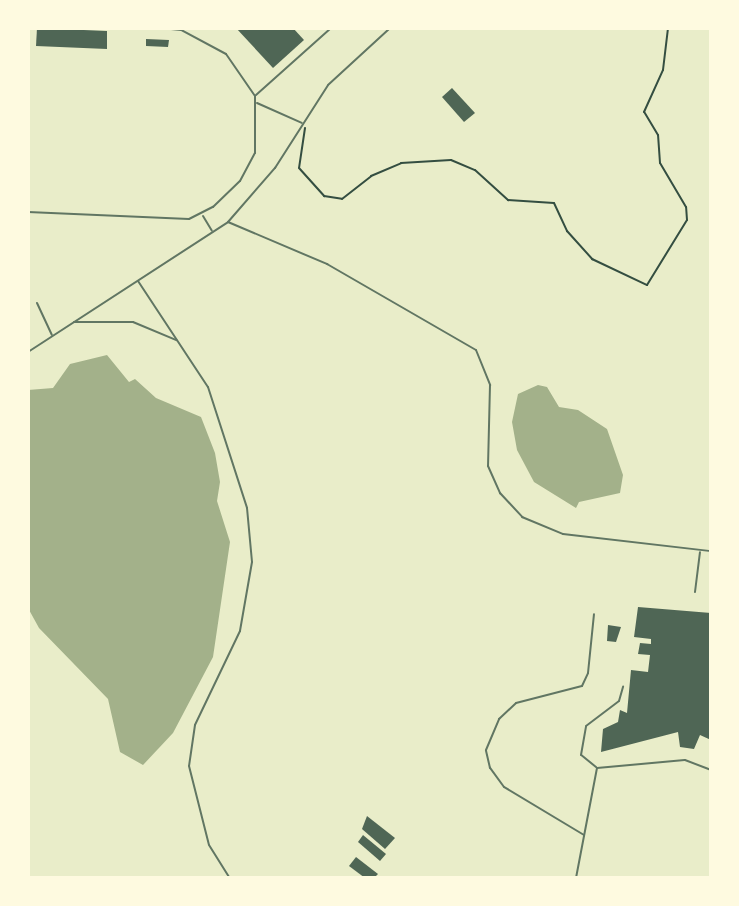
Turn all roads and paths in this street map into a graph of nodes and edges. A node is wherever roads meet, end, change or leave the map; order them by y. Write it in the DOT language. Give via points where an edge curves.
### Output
graph roads {
  1 [pos="161,28"];
  2 [pos="192,28"];
  3 [pos="331,28"];
  4 [pos="390,28"];
  5 [pos="668,28"];
  6 [pos="188,33"];
  7 [pos="255,96"];
  8 [pos="257,103"];
  9 [pos="303,124"];
  10 [pos="28,212"];
  11 [pos="202,215"];
  12 [pos="228,222"];
  13 [pos="213,232"];
  14 [pos="138,281"];
  15 [pos="37,303"];
  16 [pos="73,323"];
  17 [pos="53,336"];
  18 [pos="176,340"];
  19 [pos="28,352"];
  20 [pos="700,551"];
  21 [pos="711,551"];
  22 [pos="695,592"];
  23 [pos="594,614"];
  24 [pos="623,687"];
  25 [pos="597,768"];
  26 [pos="711,770"];
  27 [pos="584,835"];
  28 [pos="230,878"];
  29 [pos="576,878"];
  1 -- 6 [label="lane"];
  2 -- 6 [label="lane"];
  3 -- 7 [label="lane"];
  4 -- 9 [label="lane" via="334,79"];
  5 -- 9 [label="path" via="663,70 644,112 658,135 660,163 686,207 687,220 647,285 592,259 567,231 554,203 508,200 475,170 451,160 401,163 371,176 342,199 324,196 299,168 307,131"];
  6 -- 7 [label="lane" via="226,54"];
  7 -- 8 [label="lane"];
  8 -- 9 [label="lane"];
  8 -- 11 [label="lane" via="259,127 249,167 228,195"];
  9 -- 12 [label="lane" via="275,168"];
  10 -- 11 [label="lane" via="171,220"];
  11 -- 13 [label="lane"];
  12 -- 13 [label="lane"];
  12 -- 20 [label="lane" via="327,264 476,350 490,385 488,466 500,493 522,517 550,531"];
  13 -- 14 [label="lane"];
  14 -- 16 [label="lane"];
  14 -- 18 [label="lane"];
  15 -- 17 [label="lane"];
  16 -- 17 [label="lane"];
  16 -- 18 [label="lane" via="133,322"];
  17 -- 19 [label="lane"];
  18 -- 28 [label="lane" via="221,417 251,536 240,631 190,744 196,807 209,845"];
  20 -- 21 [label="lane"];
  20 -- 22 [label="lane"];
  23 -- 27 [label="lane" via="582,686 516,703 499,719 486,750 490,768 504,787"];
  24 -- 25 [label="lane" via="619,701 586,726 581,755"];
  25 -- 26 [label="lane" via="685,760"];
  25 -- 27 [label="lane"];
  27 -- 29 [label="lane"];
}
